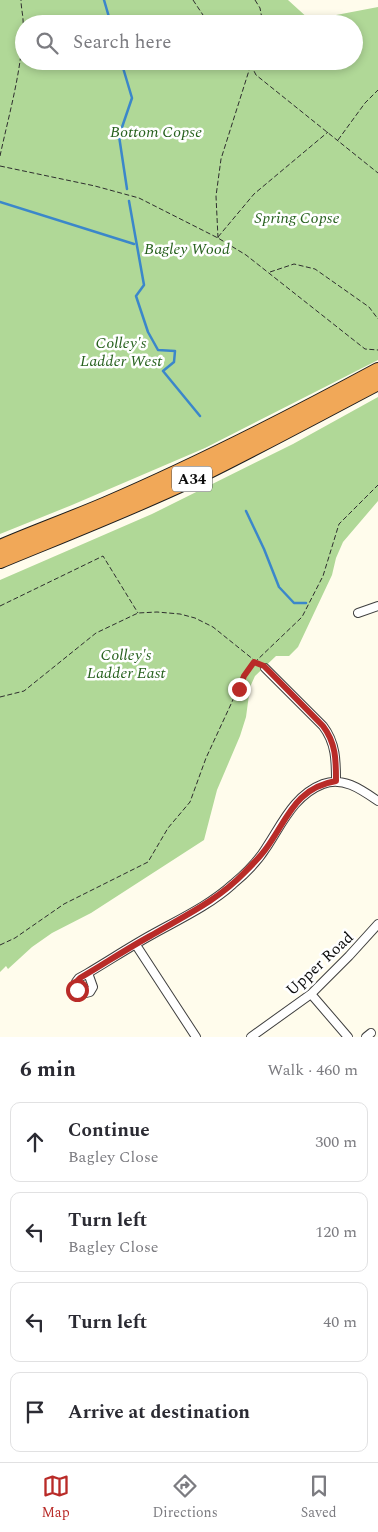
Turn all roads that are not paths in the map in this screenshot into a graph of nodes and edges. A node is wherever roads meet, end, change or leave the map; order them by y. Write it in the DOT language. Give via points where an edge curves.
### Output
graph roads {
  1 [pos="378,370"];
  2 [pos="378,383"];
  3 [pos="0,547"];
  4 [pos="0,561"];
  5 [pos="378,606"];
  6 [pos="358,613"];
  7 [pos="265,668"];
  8 [pos="336,781"];
  9 [pos="378,801"];
  10 [pos="378,924"];
  11 [pos="136,945"];
  12 [pos="88,973"];
  13 [pos="311,994"];
  14 [pos="196,1037"];
  15 [pos="251,1037"];
  16 [pos="348,1037"];
  1 -- 3 [label="highway, A34" via="183,469"];
  2 -- 4 [label="highway, A34" via="187,482"];
  5 -- 6 [label="street"];
  7 -- 8 [label="street" via="330,735 336,758"];
  8 -- 9 [label="street" via="359,788"];
  8 -- 11 [label="street" via="314,788 300,798 265,850 232,885 212,901"];
  10 -- 13 [label="street, Upper Road"];
  11 -- 12 [label="street"];
  11 -- 14 [label="street"];
  13 -- 15 [label="street, Upper Road"];
  13 -- 16 [label="street"];
}
